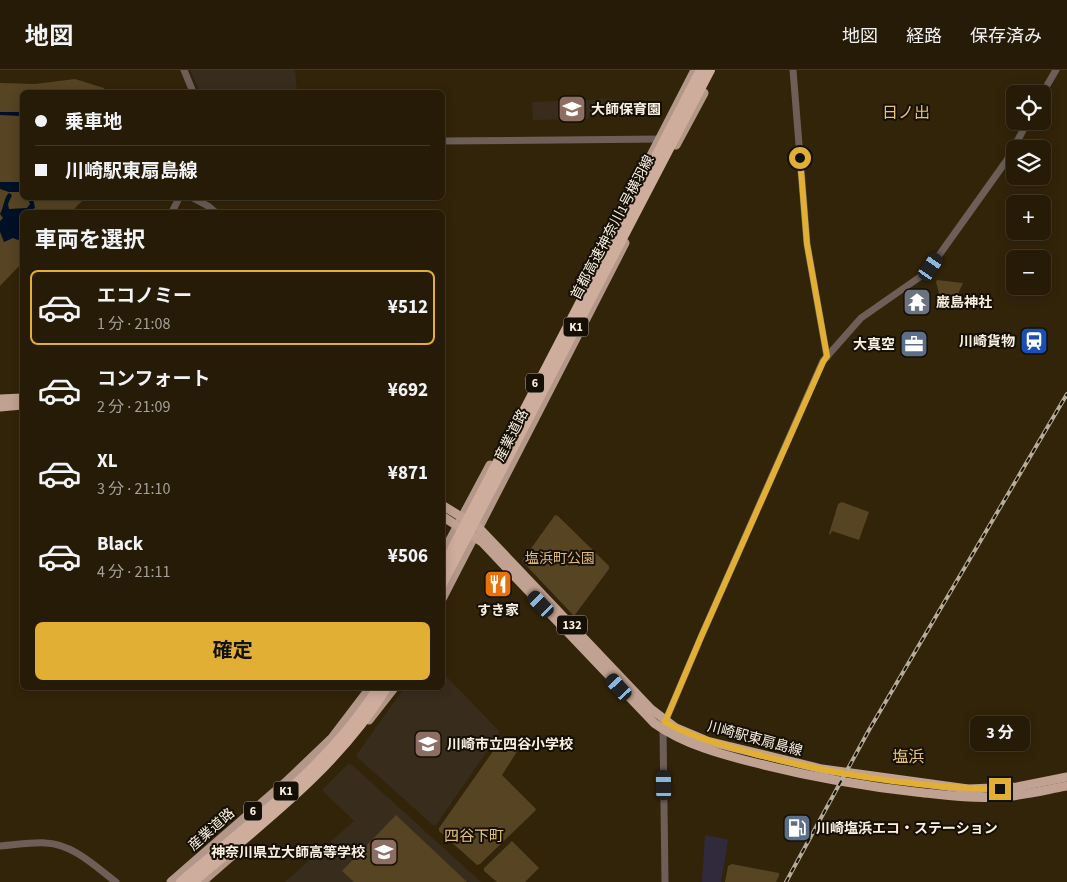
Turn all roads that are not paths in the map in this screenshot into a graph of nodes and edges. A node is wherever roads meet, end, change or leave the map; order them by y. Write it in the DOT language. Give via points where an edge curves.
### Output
graph roads {
  1 [pos="184,70"];
  2 [pos="695,70"];
  3 [pos="701,70"];
  4 [pos="710,70"];
  5 [pos="715,70"];
  6 [pos="793,70"];
  7 [pos="1056,70"];
  8 [pos="1047,85"];
  9 [pos="193,90"];
  10 [pos="1023,130"];
  11 [pos="679,139"];
  12 [pos="658,140"];
  13 [pos="445,141"];
  14 [pos="197,200"];
  15 [pos="213,210"];
  16 [pos="603,247"];
  17 [pos="617,260"];
  18 [pos="827,356"];
  19 [pos="20,398"];
  20 [pos="0,399"];
  21 [pos="20,405"];
  22 [pos="0,406"];
  23 [pos="445,507"];
  24 [pos="463,516"];
  25 [pos="445,518"];
  26 [pos="458,526"];
  27 [pos="479,528"];
  28 [pos="474,537"];
  29 [pos="445,549"];
  30 [pos="445,563"];
  31 [pos="445,578"];
  32 [pos="445,593"];
  33 [pos="368,690"];
  34 [pos="377,690"];
  35 [pos="385,690"];
  36 [pos="392,690"];
  37 [pos="664,726"];
  38 [pos="1067,777"];
  39 [pos="1067,786"];
  40 [pos="1035,788"];
  41 [pos="0,846"];
  42 [pos="116,882"];
  43 [pos="171,882"];
  44 [pos="182,882"];
  45 [pos="193,882"];
  46 [pos="202,882"];
  47 [pos="665,882"];
  1 -- 9 [label="street"];
  2 -- 12 [label="main road, 産業道路 / 6"];
  3 -- 30 [label="highway, 首都高速神奈川1号横羽線 / K1"];
  4 -- 31 [label="highway, 首都高速神奈川1号横羽線 / K1"];
  5 -- 11 [label="main road, 産業道路 / 6"];
  6 -- 18 [label="street" via="807,244"];
  7 -- 8 [label="street"];
  10 -- 18 [label="street" via="1007,160 927,272 861,318"];
  11 -- 12 [label="street"];
  11 -- 17 [label="main road, 産業道路 / 6"];
  12 -- 13 [label="street"];
  12 -- 16 [label="main road, 産業道路 / 6"];
  14 -- 15 [label="street"];
  16 -- 17 [label="street"];
  16 -- 24 [label="main road, 産業道路 / 6"];
  17 -- 27 [label="main road, 産業道路 / 6"];
  18 -- 37 [label="street"];
  19 -- 20 [label="highway"];
  21 -- 22 [label="highway"];
  23 -- 24 [label="highway, 132"];
  24 -- 26 [label="main road, 産業道路 / 6"];
  24 -- 27 [label="highway, 川崎駅東扇島線 / 132"];
  25 -- 26 [label="highway, 132"];
  26 -- 28 [label="highway, 川崎駅東扇島線 / 132"];
  26 -- 29 [label="main road, 産業道路 / 6"];
  27 -- 28 [label="main road, 産業道路 / 6"];
  27 -- 37 [label="highway, 川崎駅東扇島線 / 132"];
  28 -- 32 [label="main road, 産業道路 / 6"];
  28 -- 37 [label="highway, 川崎駅東扇島線 / 132" via="629,698"];
  33 -- 43 [label="main road, 産業道路 / 6" via="332,738 280,788"];
  34 -- 44 [label="highway, K1" via="340,739 309,770"];
  35 -- 45 [label="highway, K1" via="357,730 321,770"];
  36 -- 46 [label="main road, 6" via="365,726 307,787"];
  37 -- 40 [label="highway, 川崎駅東扇島線 / 132" via="697,746 739,754 819,779 966,797 1000,797"];
  37 -- 47 [label="street"];
  38 -- 40 [label="highway, 川崎駅東扇島線 / 132"];
  39 -- 40 [label="highway, 川崎駅東扇島線 / 132"];
  41 -- 42 [label="street" via="55,844 86,859"];
}
